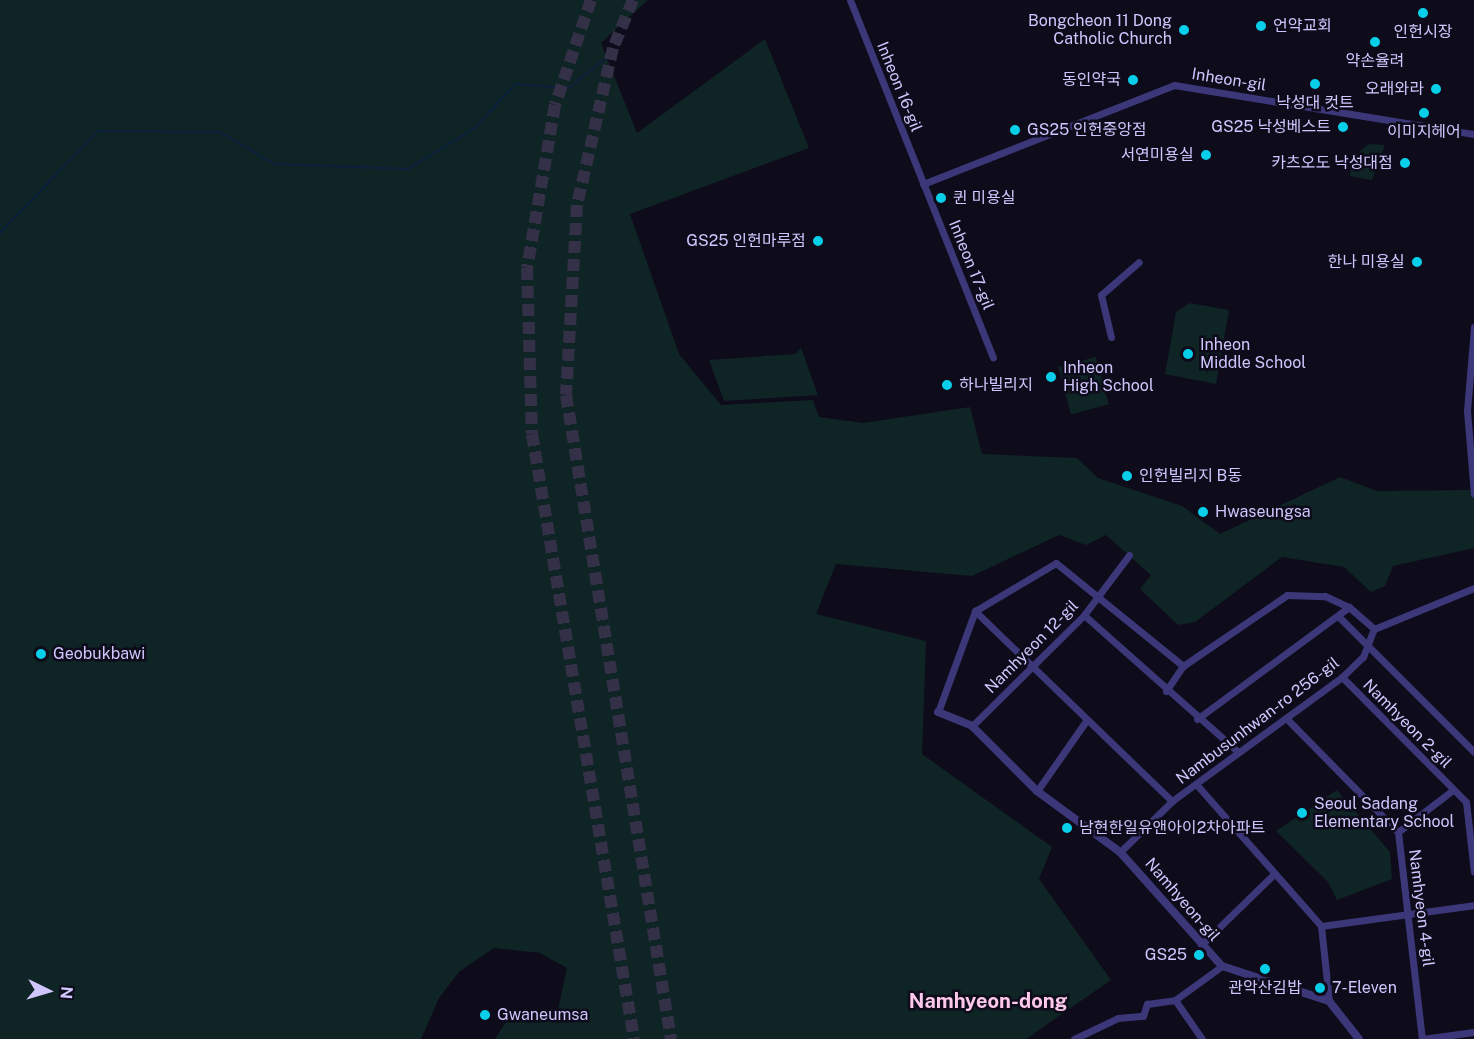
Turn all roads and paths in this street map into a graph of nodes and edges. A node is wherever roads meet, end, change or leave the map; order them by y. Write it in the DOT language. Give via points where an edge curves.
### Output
graph roads {
  1 [pos="850,0"];
  2 [pos="1474,134"];
  3 [pos="923,184"];
  4 [pos="1139,262"];
  5 [pos="1474,327"];
  6 [pos="1111,337"];
  7 [pos="993,357"];
  8 [pos="1474,494"];
  9 [pos="1129,555"];
  10 [pos="1474,588"];
  11 [pos="1099,594"];
  12 [pos="1349,608"];
  13 [pos="975,611"];
  14 [pos="1084,615"];
  15 [pos="1339,617"];
  16 [pos="1374,629"];
  17 [pos="1370,646"];
  18 [pos="1183,666"];
  19 [pos="1033,667"];
  20 [pos="1342,677"];
  21 [pos="1166,691"];
  22 [pos="938,712"];
  23 [pos="1286,718"];
  24 [pos="1197,719"];
  25 [pos="1086,721"];
  26 [pos="972,726"];
  27 [pos="1237,751"];
  28 [pos="1474,752"];
  29 [pos="1196,784"];
  30 [pos="1454,790"];
  31 [pos="1037,791"];
  32 [pos="1474,795"];
  33 [pos="1172,801"];
  34 [pos="1466,802"];
  35 [pos="1398,832"];
  36 [pos="1120,852"];
  37 [pos="1474,872"];
  38 [pos="1274,874"];
  39 [pos="1474,905"];
  40 [pos="1406,912"];
  41 [pos="1321,926"];
  42 [pos="1201,945"];
  43 [pos="1222,966"];
  44 [pos="1175,1000"];
  45 [pos="1329,1001"];
  46 [pos="1474,1032"];
  47 [pos="1074,1039"];
  48 [pos="1202,1039"];
  49 [pos="1359,1039"];
  50 [pos="1422,1039"];
  1 -- 3 [label="street, Inheon 16-gil"];
  2 -- 3 [label="street, Inheon-gil" via="1174,85"];
  3 -- 7 [label="street, Inheon 17-gil"];
  4 -- 6 [label="street" via="1101,295"];
  5 -- 8 [label="street" via="1467,411"];
  9 -- 11 [label="street, Namhyeon 12-gil"];
  10 -- 16 [label="street"];
  11 -- 13 [label="street" via="1056,563"];
  11 -- 14 [label="street, Namhyeon 12-gil"];
  11 -- 18 [label="street"];
  12 -- 15 [label="street"];
  12 -- 16 [label="street"];
  12 -- 18 [label="street" via="1324,596 1287,595"];
  13 -- 19 [label="street, Nambusunhwan-ro 256-gil"];
  13 -- 22 [label="street"];
  14 -- 19 [label="street, Namhyeon 12-gil"];
  14 -- 21 [label="street"];
  15 -- 17 [label="street"];
  15 -- 24 [label="street"];
  16 -- 17 [label="street, Nambusunhwan-ro 256-gil"];
  17 -- 20 [label="street, Nambusunhwan-ro 256-gil"];
  17 -- 28 [label="street"];
  18 -- 21 [label="street"];
  19 -- 25 [label="street, Nambusunhwan-ro 256-gil"];
  19 -- 26 [label="street, Namhyeon 12-gil"];
  20 -- 23 [label="street, Nambusunhwan-ro 256-gil"];
  20 -- 30 [label="street, Namhyeon 2-gil"];
  21 -- 24 [label="street"];
  22 -- 26 [label="street, Namhyeon-gil"];
  23 -- 27 [label="street, Nambusunhwan-ro 256-gil"];
  23 -- 35 [label="street, Namhyeon 4-gil"];
  24 -- 27 [label="street"];
  25 -- 31 [label="street"];
  25 -- 33 [label="street, Nambusunhwan-ro 256-gil"];
  26 -- 31 [label="street, Namhyeon-gil"];
  27 -- 29 [label="street, Nambusunhwan-ro 256-gil"];
  29 -- 33 [label="street, Nambusunhwan-ro 256-gil"];
  29 -- 38 [label="street"];
  30 -- 34 [label="street, Namhyeon 2-gil"];
  30 -- 35 [label="street, Namhyeon 2-gil"];
  31 -- 36 [label="street, Namhyeon-gil"];
  32 -- 34 [label="street"];
  33 -- 36 [label="street, Nambusunhwan-ro 256-gil"];
  34 -- 37 [label="street"];
  35 -- 40 [label="street, Namhyeon 4-gil"];
  36 -- 42 [label="street, Namhyeon-gil"];
  38 -- 41 [label="street"];
  38 -- 42 [label="street"];
  39 -- 40 [label="street"];
  40 -- 41 [label="street"];
  40 -- 50 [label="street, Namhyeon 4-gil"];
  41 -- 45 [label="street"];
  42 -- 43 [label="street, Namhyeon-gil"];
  43 -- 44 [label="street"];
  43 -- 45 [label="street, Namhyeon-gil"];
  44 -- 47 [label="street" via="1147,1004 1143,1016 1118,1018"];
  44 -- 48 [label="street"];
  45 -- 49 [label="street"];
  46 -- 50 [label="street"];
}
